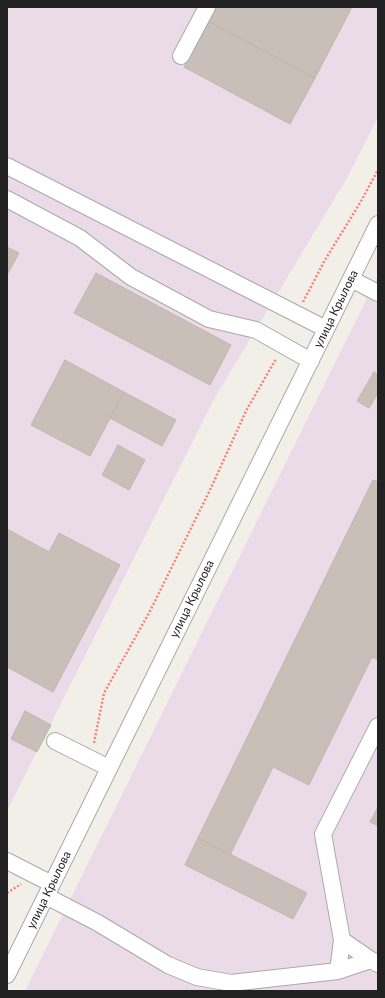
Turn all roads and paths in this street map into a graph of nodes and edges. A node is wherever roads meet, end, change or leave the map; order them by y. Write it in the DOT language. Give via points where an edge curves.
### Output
graph roads {
  1 [pos="207,7"];
  2 [pos="181,56"];
  3 [pos="7,166"];
  4 [pos="378,170"];
  5 [pos="7,199"];
  6 [pos="378,224"];
  7 [pos="351,279"];
  8 [pos="378,293"];
  9 [pos="297,314"];
  10 [pos="326,329"];
  11 [pos="284,345"];
  12 [pos="310,361"];
  13 [pos="378,726"];
  14 [pos="55,741"];
  15 [pos="90,759"];
  16 [pos="109,768"];
  17 [pos="7,861"];
  18 [pos="49,890"];
  19 [pos="342,940"];
  20 [pos="374,962"];
  21 [pos="338,971"];
  22 [pos="7,974"];
  1 -- 2 [label="street"];
  3 -- 9 [label="street"];
  4 -- 9 [label="path" via="325,260"];
  5 -- 11 [label="street" via="80,238 132,277 209,319 256,330"];
  6 -- 7 [label="street, улица Крылова"];
  7 -- 8 [label="street"];
  7 -- 10 [label="street, улица Крылова"];
  9 -- 10 [label="street"];
  10 -- 12 [label="street, улица Крылова"];
  11 -- 12 [label="street"];
  11 -- 15 [label="path" via="246,411 162,586 104,694"];
  12 -- 16 [label="street, улица Крылова"];
  13 -- 19 [label="street" via="323,834"];
  14 -- 15 [label="street"];
  15 -- 16 [label="street"];
  16 -- 18 [label="street, улица Крылова"];
  17 -- 18 [label="street"];
  18 -- 21 [label="street" via="168,965 197,977 231,983"];
  18 -- 22 [label="street, улица Крылова"];
  19 -- 20 [label="street"];
  19 -- 21 [label="street"];
  20 -- 21 [label="street"];
}
